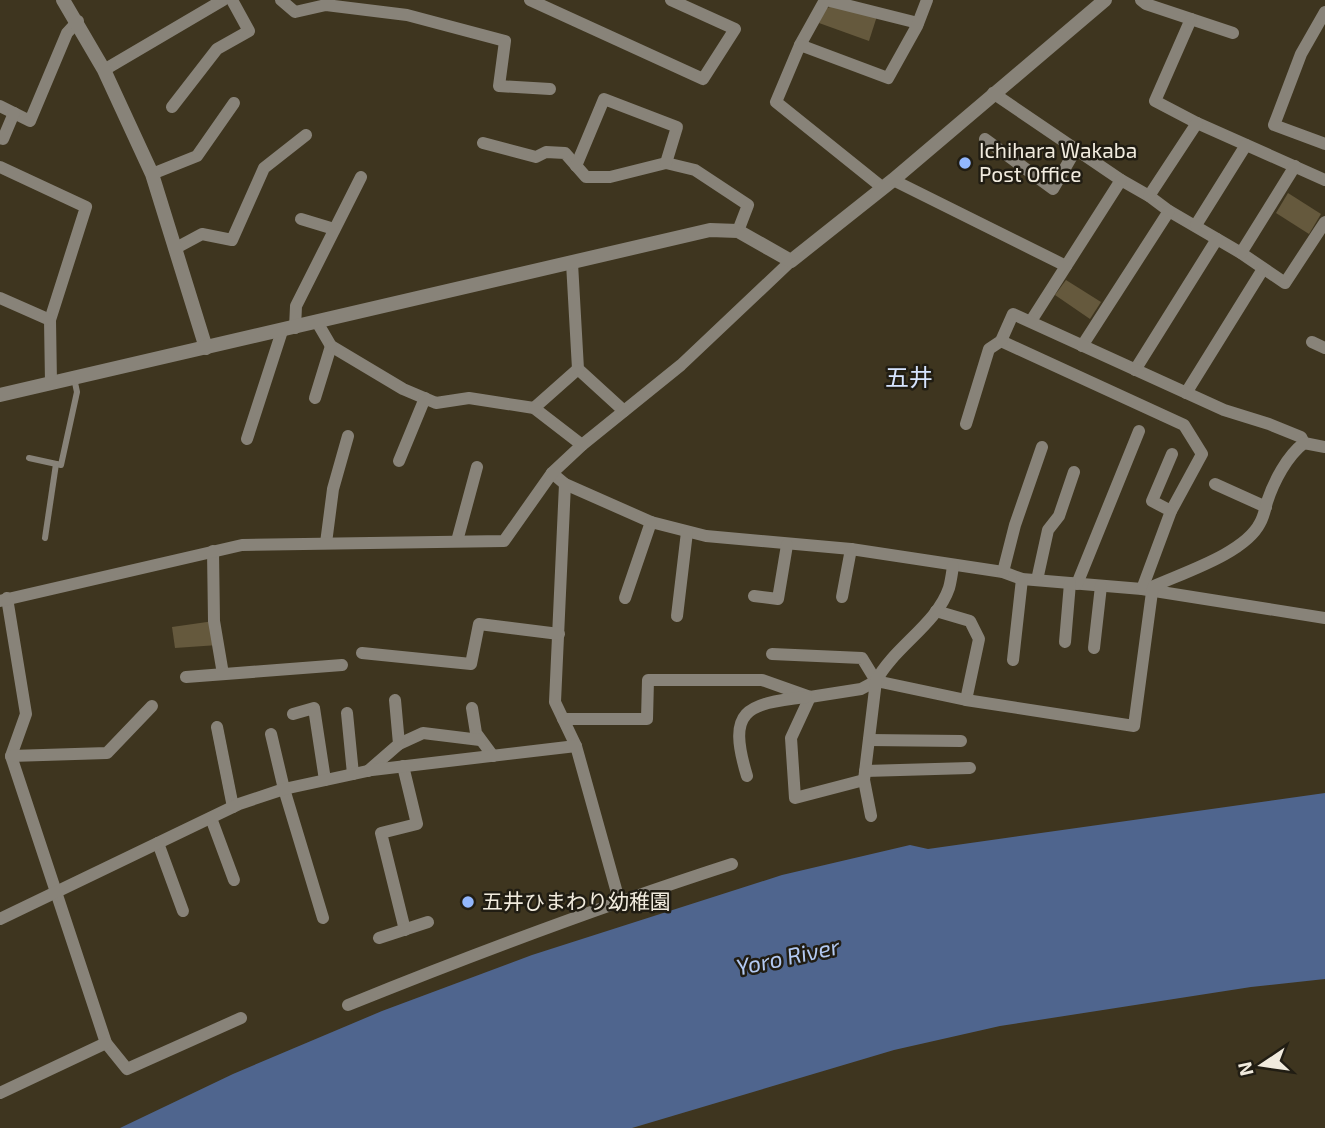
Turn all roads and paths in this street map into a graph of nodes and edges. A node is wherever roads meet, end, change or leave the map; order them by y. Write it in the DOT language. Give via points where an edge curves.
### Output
graph roads {
  1 [pos="63,0"];
  2 [pos="223,0"];
  3 [pos="232,0"];
  4 [pos="281,0"];
  5 [pos="530,0"];
  6 [pos="671,0"];
  7 [pos="826,0"];
  8 [pos="927,0"];
  9 [pos="1105,0"];
  10 [pos="1141,0"];
  11 [pos="1325,12"];
  12 [pos="1191,19"];
  13 [pos="78,21"];
  14 [pos="918,23"];
  15 [pos="1233,33"];
  16 [pos="800,45"];
  17 [pos="104,70"];
  18 [pos="550,89"];
  19 [pos="993,93"];
  20 [pos="234,103"];
  21 [pos="0,106"];
  22 [pos="172,107"];
  23 [pos="14,113"];
  24 [pos="1197,123"];
  25 [pos="306,135"];
  26 [pos="2,139"];
  27 [pos="985,139"];
  28 [pos="483,144"];
  29 [pos="1325,144"];
  30 [pos="1246,145"];
  31 [pos="1076,149"];
  32 [pos="666,163"];
  33 [pos="576,166"];
  34 [pos="1295,166"];
  35 [pos="0,167"];
  36 [pos="152,174"];
  37 [pos="361,177"];
  38 [pos="1121,180"];
  39 [pos="1325,180"];
  40 [pos="888,184"];
  41 [pos="1149,196"];
  42 [pos="1169,211"];
  43 [pos="301,219"];
  44 [pos="1325,222"];
  45 [pos="1196,225"];
  46 [pos="334,229"];
  47 [pos="738,231"];
  48 [pos="1217,239"];
  49 [pos="176,248"];
  50 [pos="1241,253"];
  51 [pos="791,261"];
  52 [pos="572,262"];
  53 [pos="1066,266"];
  54 [pos="1263,269"];
  55 [pos="0,298"];
  56 [pos="50,320"];
  57 [pos="1031,321"];
  58 [pos="317,322"];
  59 [pos="288,329"];
  60 [pos="1001,341"];
  61 [pos="1312,342"];
  62 [pos="331,346"];
  63 [pos="1082,346"];
  64 [pos="206,348"];
  65 [pos="1325,348"];
  66 [pos="578,369"];
  67 [pos="1135,370"];
  68 [pos="74,378"];
  69 [pos="51,383"];
  70 [pos="1186,393"];
  71 [pos="0,395"];
  72 [pos="314,398"];
  73 [pos="425,398"];
  74 [pos="534,408"];
  75 [pos="624,411"];
  76 [pos="966,424"];
  77 [pos="1139,431"];
  78 [pos="348,436"];
  79 [pos="247,439"];
  80 [pos="1304,443"];
  81 [pos="582,444"];
  82 [pos="1042,447"];
  83 [pos="1325,447"];
  84 [pos="1172,454"];
  85 [pos="30,458"];
  86 [pos="399,461"];
  87 [pos="56,464"];
  88 [pos="477,467"];
  89 [pos="1074,472"];
  90 [pos="552,473"];
  91 [pos="565,484"];
  92 [pos="1215,484"];
  93 [pos="1266,507"];
  94 [pos="1171,511"];
  95 [pos="651,522"];
  96 [pos="687,532"];
  97 [pos="44,538"];
  98 [pos="457,541"];
  99 [pos="326,543"];
  100 [pos="787,545"];
  101 [pos="851,550"];
  102 [pos="214,551"];
  103 [pos="953,566"];
  104 [pos="1003,572"];
  105 [pos="1021,579"];
  106 [pos="1037,580"];
  107 [pos="1074,583"];
  108 [pos="1101,586"];
  109 [pos="1147,590"];
  110 [pos="754,596"];
  111 [pos="842,597"];
  112 [pos="625,598"];
  113 [pos="4,600"];
  114 [pos="936,611"];
  115 [pos="677,616"];
  116 [pos="1325,618"];
  117 [pos="559,634"];
  118 [pos="1065,642"];
  119 [pos="1094,648"];
  120 [pos="362,653"];
  121 [pos="772,654"];
  122 [pos="1013,660"];
  123 [pos="342,665"];
  124 [pos="223,674"];
  125 [pos="186,677"];
  126 [pos="876,681"];
  127 [pos="810,696"];
  128 [pos="395,700"];
  129 [pos="966,700"];
  130 [pos="152,706"];
  131 [pos="472,708"];
  132 [pos="293,713"];
  133 [pos="347,713"];
  134 [pos="563,719"];
  135 [pos="216,727"];
  136 [pos="271,734"];
  137 [pos="481,740"];
  138 [pos="869,740"];
  139 [pos="961,741"];
  140 [pos="399,744"];
  141 [pos="576,746"];
  142 [pos="11,756"];
  143 [pos="493,756"];
  144 [pos="403,766"];
  145 [pos="970,768"];
  146 [pos="368,771"];
  147 [pos="353,774"];
  148 [pos="747,776"];
  149 [pos="865,776"];
  150 [pos="325,780"];
  151 [pos="284,789"];
  152 [pos="233,807"];
  153 [pos="870,816"];
  154 [pos="211,818"];
  155 [pos="158,843"];
  156 [pos="732,864"];
  157 [pos="234,880"];
  158 [pos="57,892"];
  159 [pos="619,900"];
  160 [pos="183,911"];
  161 [pos="323,918"];
  162 [pos="0,919"];
  163 [pos="428,922"];
  164 [pos="405,930"];
  165 [pos="379,938"];
  166 [pos="348,1006"];
  167 [pos="240,1018"];
  168 [pos="106,1042"];
  169 [pos="0,1093"];
  1 -- 13 [label="street"];
  2 -- 17 [label="street"];
  3 -- 22 [label="street" via="249,31 217,49"];
  4 -- 18 [label="street" via="295,12 326,5 407,15 505,41 499,86"];
  5 -- 6 [label="street" via="703,79 735,29"];
  7 -- 14 [label="street"];
  7 -- 16 [label="street"];
  8 -- 14 [label="street"];
  9 -- 19 [label="street"];
  10 -- 12 [label="street"];
  11 -- 29 [label="street" via="1301,54 1274,125"];
  12 -- 15 [label="street"];
  12 -- 24 [label="street" via="1155,101"];
  13 -- 17 [label="street"];
  13 -- 23 [label="street" via="67,33 30,121"];
  14 -- 16 [label="street" via="888,78"];
  16 -- 40 [label="street" via="776,103"];
  17 -- 36 [label="street"];
  19 -- 31 [label="street"];
  19 -- 40 [label="street"];
  20 -- 36 [label="street" via="197,156"];
  21 -- 23 [label="street"];
  23 -- 26 [label="street"];
  24 -- 30 [label="street"];
  24 -- 41 [label="street"];
  25 -- 49 [label="street" via="264,168 232,240 202,234"];
  27 -- 31 [label="street" via="1053,189"];
  28 -- 33 [label="street" via="536,157 546,152 565,153"];
  30 -- 34 [label="street"];
  30 -- 45 [label="street"];
  31 -- 38 [label="street"];
  32 -- 33 [label="street" via="610,177 586,177"];
  32 -- 33 [label="street" via="677,127 604,99"];
  32 -- 47 [label="street" via="695,170 748,205"];
  34 -- 39 [label="street"];
  34 -- 50 [label="street"];
  35 -- 56 [label="street" via="86,207"];
  36 -- 49 [label="street"];
  37 -- 46 [label="street"];
  38 -- 41 [label="street"];
  38 -- 53 [label="street"];
  40 -- 51 [label="street"];
  40 -- 53 [label="street"];
  41 -- 42 [label="street"];
  42 -- 45 [label="street"];
  42 -- 63 [label="street"];
  43 -- 46 [label="street"];
  44 -- 54 [label="street" via="1285,283"];
  45 -- 48 [label="street"];
  46 -- 59 [label="street"];
  47 -- 51 [label="street"];
  47 -- 52 [label="street" via="710,230"];
  48 -- 50 [label="street"];
  48 -- 67 [label="street"];
  49 -- 64 [label="street"];
  50 -- 54 [label="street"];
  51 -- 75 [label="street" via="681,365"];
  52 -- 58 [label="street"];
  52 -- 66 [label="street"];
  53 -- 57 [label="street"];
  54 -- 70 [label="street"];
  55 -- 56 [label="street"];
  56 -- 69 [label="street"];
  57 -- 60 [label="street" via="1013,314"];
  57 -- 63 [label="street"];
  58 -- 59 [label="street"];
  58 -- 62 [label="street"];
  59 -- 64 [label="street"];
  59 -- 79 [label="street"];
  60 -- 76 [label="street" via="989,349"];
  60 -- 94 [label="street" via="1184,425 1202,454"];
  61 -- 65 [label="street"];
  62 -- 72 [label="street"];
  62 -- 73 [label="street"];
  63 -- 67 [label="street"];
  64 -- 68 [label="street"];
  66 -- 74 [label="street"];
  66 -- 75 [label="street"];
  67 -- 70 [label="street"];
  68 -- 69 [label="street"];
  68 -- 87 [label="lane" via="77,392 61,465"];
  69 -- 71 [label="street"];
  70 -- 80 [label="street" via="1301,437"];
  73 -- 74 [label="street" via="436,403 469,398"];
  73 -- 86 [label="street"];
  74 -- 81 [label="street"];
  75 -- 81 [label="street"];
  77 -- 107 [label="street"];
  78 -- 99 [label="street" via="332,489"];
  80 -- 83 [label="street"];
  80 -- 93 [label="street" via="1283,469"];
  81 -- 90 [label="street"];
  82 -- 104 [label="street"];
  84 -- 94 [label="street" via="1152,501"];
  85 -- 87 [label="lane"];
  87 -- 97 [label="lane"];
  88 -- 98 [label="street"];
  89 -- 106 [label="street" via="1059,516 1048,530"];
  90 -- 91 [label="street"];
  90 -- 98 [label="street" via="504,541"];
  91 -- 95 [label="street"];
  91 -- 117 [label="street"];
  92 -- 93 [label="street"];
  93 -- 109 [label="street" via="1248,538"];
  94 -- 109 [label="street"];
  95 -- 96 [label="street"];
  95 -- 112 [label="street"];
  96 -- 100 [label="street"];
  96 -- 115 [label="street"];
  98 -- 99 [label="street"];
  99 -- 102 [label="street" via="242,545"];
  100 -- 101 [label="street"];
  100 -- 110 [label="street" via="778,599"];
  101 -- 103 [label="street"];
  101 -- 111 [label="street"];
  102 -- 113 [label="street"];
  102 -- 124 [label="street" via="214,621"];
  103 -- 104 [label="street"];
  103 -- 114 [label="street" via="949,589"];
  104 -- 105 [label="street"];
  105 -- 106 [label="street"];
  105 -- 122 [label="street"];
  106 -- 107 [label="street"];
  107 -- 108 [label="street"];
  107 -- 118 [label="street"];
  108 -- 109 [label="street"];
  108 -- 119 [label="street"];
  109 -- 116 [label="street"];
  109 -- 129 [label="street" via="1134,726"];
  113 -- 142 [label="street" via="26,714"];
  114 -- 126 [label="street"];
  114 -- 129 [label="street" via="970,621 979,639"];
  117 -- 120 [label="street" via="479,624 471,664"];
  117 -- 134 [label="street" via="555,702"];
  121 -- 126 [label="street" via="862,658"];
  123 -- 124 [label="street"];
  124 -- 125 [label="street"];
  126 -- 127 [label="street" via="861,689"];
  126 -- 129 [label="street"];
  126 -- 138 [label="street"];
  127 -- 134 [label="street" via="762,680 648,680 647,719"];
  127 -- 148 [label="street" via="758,704 746,715 739,729"];
  127 -- 149 [label="street" via="791,738 795,798"];
  128 -- 140 [label="street"];
  130 -- 142 [label="street" via="107,753"];
  131 -- 137 [label="street" via="475,733"];
  132 -- 150 [label="street" via="314,708"];
  133 -- 147 [label="street"];
  134 -- 141 [label="street"];
  135 -- 152 [label="street"];
  136 -- 151 [label="street"];
  137 -- 140 [label="street" via="423,733"];
  137 -- 143 [label="street"];
  138 -- 139 [label="street"];
  138 -- 149 [label="street"];
  140 -- 146 [label="street"];
  141 -- 143 [label="street"];
  141 -- 159 [label="street"];
  142 -- 158 [label="street"];
  143 -- 144 [label="street"];
  144 -- 146 [label="street"];
  144 -- 164 [label="street" via="417,824 381,833"];
  145 -- 149 [label="street"];
  146 -- 147 [label="street"];
  147 -- 150 [label="street"];
  149 -- 153 [label="street"];
  150 -- 151 [label="street"];
  151 -- 152 [label="street"];
  151 -- 161 [label="street"];
  152 -- 154 [label="street"];
  154 -- 155 [label="street"];
  154 -- 157 [label="street"];
  155 -- 158 [label="street"];
  155 -- 160 [label="street"];
  156 -- 159 [label="street"];
  158 -- 162 [label="street"];
  158 -- 168 [label="street"];
  159 -- 166 [label="street"];
  163 -- 164 [label="street"];
  164 -- 165 [label="street"];
  167 -- 168 [label="street" via="127,1069"];
  168 -- 169 [label="street"];
}
